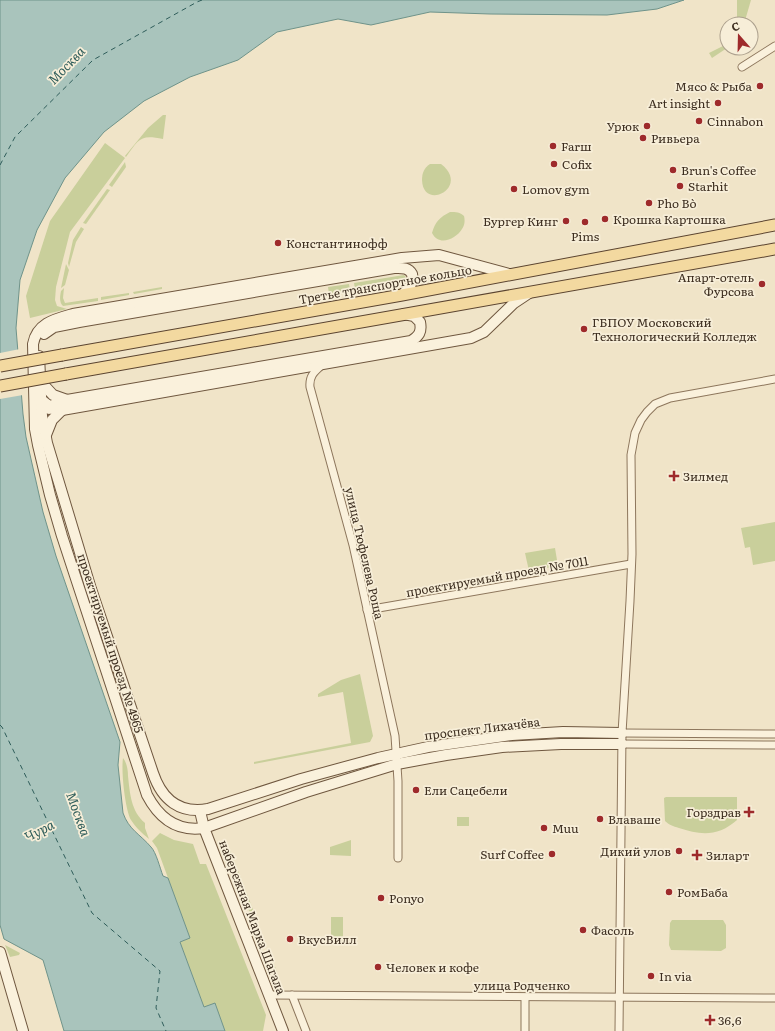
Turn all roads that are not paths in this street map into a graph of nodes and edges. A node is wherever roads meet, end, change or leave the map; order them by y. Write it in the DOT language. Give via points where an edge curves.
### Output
graph roads {
  1 [pos="775,46"];
  2 [pos="742,67"];
  3 [pos="775,225"];
  4 [pos="775,248"];
  5 [pos="509,274"];
  6 [pos="529,293"];
  7 [pos="402,295"];
  8 [pos="404,314"];
  9 [pos="324,364"];
  10 [pos="0,366"];
  11 [pos="775,379"];
  12 [pos="41,382"];
  13 [pos="0,386"];
  14 [pos="34,392"];
  15 [pos="67,400"];
  16 [pos="46,404"];
  17 [pos="62,410"];
  18 [pos="42,416"];
  19 [pos="35,429"];
  20 [pos="46,437"];
  21 [pos="631,564"];
  22 [pos="367,610"];
  23 [pos="622,733"];
  24 [pos="775,734"];
  25 [pos="622,744"];
  26 [pos="775,745"];
  27 [pos="396,753"];
  28 [pos="397,764"];
  29 [pos="200,811"];
  30 [pos="204,828"];
  31 [pos="398,858"];
  32 [pos="0,952"];
  33 [pos="0,976"];
  34 [pos="269,995"];
  35 [pos="292,995"];
  36 [pos="619,997"];
  37 [pos="775,998"];
  38 [pos="525,999"];
  39 [pos="17,1031"];
  40 [pos="23,1031"];
  41 [pos="283,1031"];
  42 [pos="306,1031"];
  43 [pos="525,1031"];
  44 [pos="618,1031"];
  1 -- 2 [label="street"];
  3 -- 5 [label="main road, Третье транспортное кольцо"];
  4 -- 6 [label="main road"];
  5 -- 7 [label="main road, Третье транспортное кольцо"];
  5 -- 14 [label="main road, проектируемый проезд № 4965" via="434,254 73,314 45,324 34,338"];
  6 -- 8 [label="main road"];
  6 -- 9 [label="main road" via="514,303 484,332 471,338"];
  7 -- 10 [label="main road, Третье транспортное кольцо, bridge"];
  7 -- 12 [label="main road" via="412,283 412,274 408,269 394,268 54,327 42,335 40,340"];
  8 -- 13 [label="main road, bridge"];
  8 -- 15 [label="main road" via="414,316 420,322 420,333 411,341"];
  9 -- 17 [label="main road"];
  9 -- 22 [label="street, улица Тюфелева Роща" via="311,376 310,387 345,514"];
  11 -- 21 [label="street" via="670,398 655,404 647,412 637,426 632,443"];
  12 -- 15 [label="main road" via="53,395"];
  12 -- 16 [label="main road"];
  14 -- 16 [label="main road"];
  14 -- 19 [label="main road, проектируемый проезд № 4965"];
  15 -- 16 [label="main road"];
  16 -- 17 [label="main road" via="56,410"];
  16 -- 18 [label="main road"];
  17 -- 20 [label="main road" via="52,420"];
  18 -- 19 [label="main road"];
  18 -- 20 [label="main road, проектируемый проезд № 4965"];
  19 -- 30 [label="main road, проектируемый проезд № 4965" via="62,536 147,795 157,812 173,824 191,829"];
  20 -- 29 [label="main road, проектируемый проезд № 4965" via="91,589 156,783 170,802 186,809"];
  21 -- 22 [label="street, проектируемый проезд № 7011"];
  21 -- 23 [label="street"];
  22 -- 27 [label="street, улица Тюфелева Роща" via="395,736"];
  23 -- 24 [label="street, проспект Лихачёва"];
  23 -- 25 [label="street"];
  23 -- 27 [label="main road, проспект Лихачёва" via="563,732 512,735"];
  25 -- 26 [label="street, проспект Лихачёва"];
  25 -- 28 [label="main road, проспект Лихачёва" via="502,747"];
  25 -- 36 [label="street"];
  27 -- 28 [label="street, улица Тюфелева Роща"];
  27 -- 29 [label="main road, проспект Лихачёва" via="301,779"];
  28 -- 30 [label="main road, проспект Лихачёва" via="306,792"];
  28 -- 31 [label="street, улица Тюфелева Роща"];
  29 -- 30 [label="main road, набережная Марка Шагала"];
  30 -- 34 [label="main road, набережная Марка Шагала"];
  32 -- 40 [label="main road"];
  33 -- 39 [label="main road"];
  34 -- 35 [label="street, улица Родченко"];
  34 -- 41 [label="main road, набережная Марка Шагала"];
  35 -- 36 [label="street, улица Родченко"];
  35 -- 42 [label="street, набережная Марка Шагала"];
  36 -- 37 [label="street, улица Родченко"];
  36 -- 44 [label="street"];
  38 -- 43 [label="street"];
}
